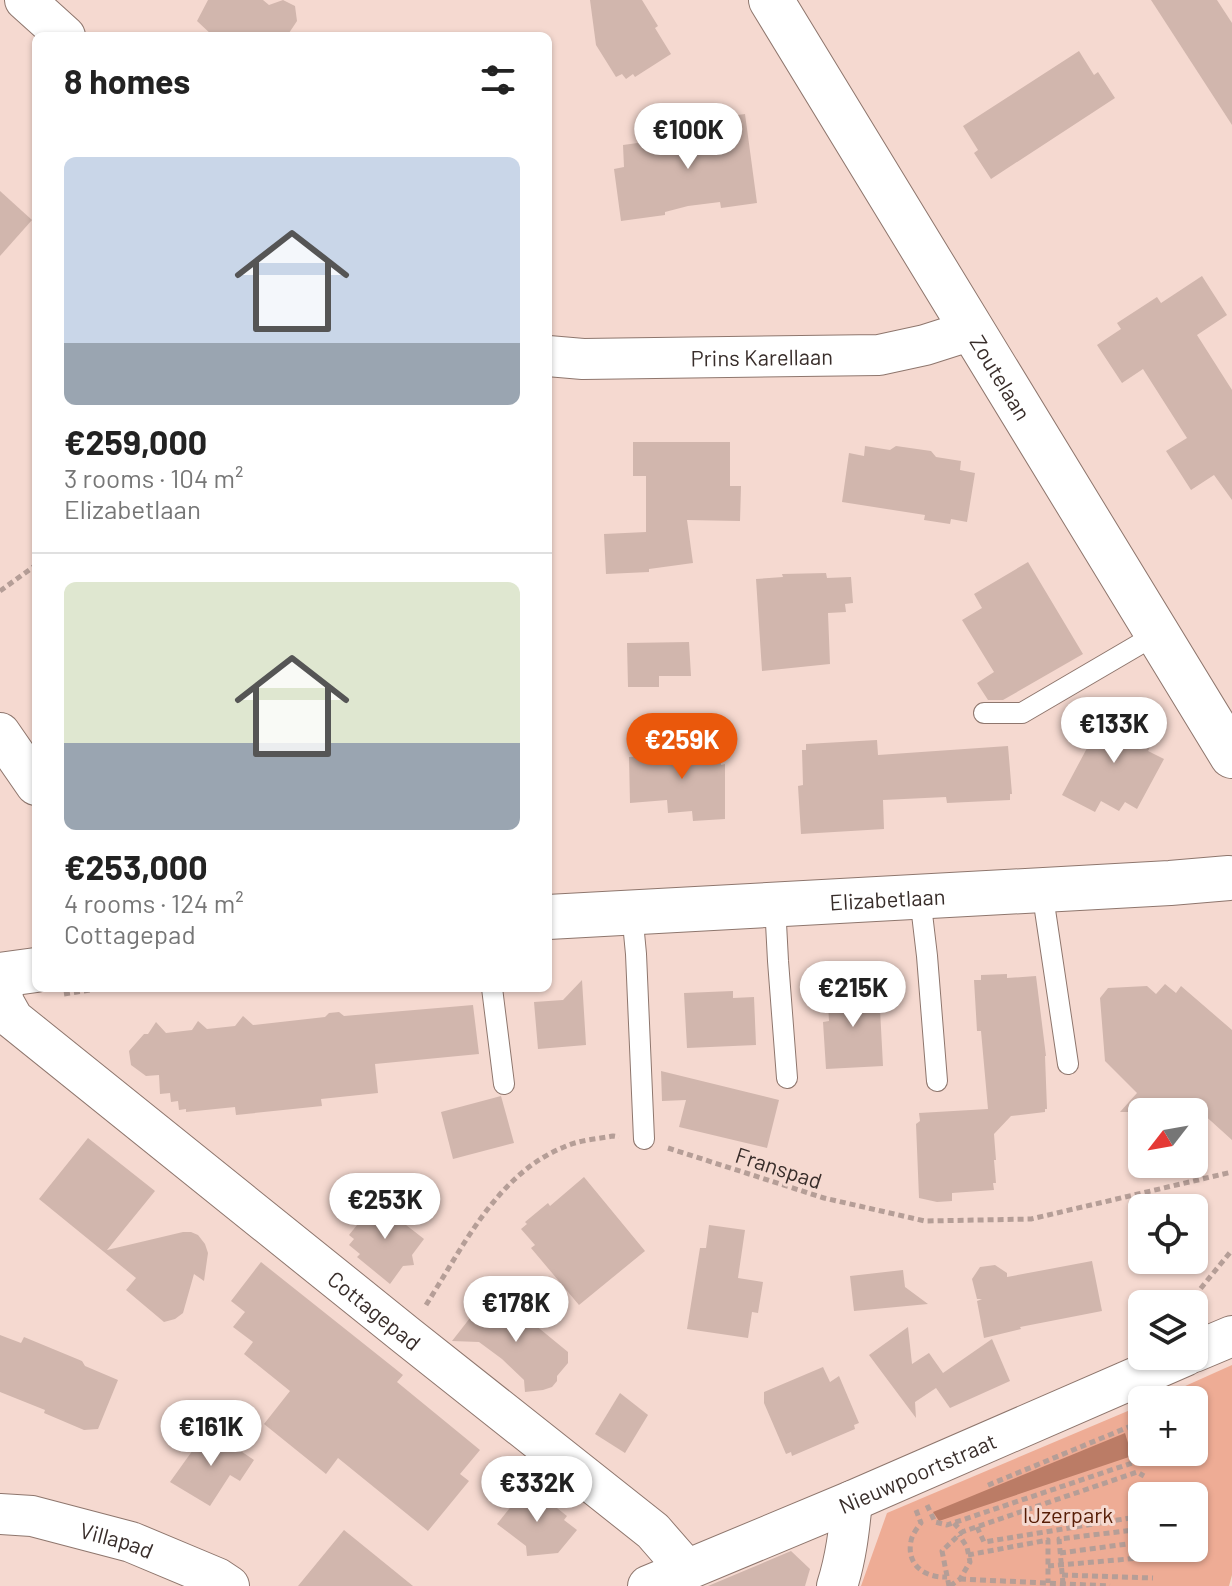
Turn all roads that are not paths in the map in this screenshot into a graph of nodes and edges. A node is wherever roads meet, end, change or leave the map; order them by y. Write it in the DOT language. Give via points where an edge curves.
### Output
graph roads {
  1 [pos="25,0"];
  2 [pos="771,0"];
  3 [pos="61,32"];
  4 [pos="972,330"];
  5 [pos="552,356"];
  6 [pos="1157,634"];
  7 [pos="984,713"];
  8 [pos="0,733"];
  9 [pos="1232,756"];
  10 [pos="32,779"];
  11 [pos="1231,868"];
  12 [pos="1042,890"];
  13 [pos="920,897"];
  14 [pos="775,904"];
  15 [pos="632,912"];
  16 [pos="552,917"];
  17 [pos="32,971"];
  18 [pos="0,975"];
  19 [pos="0,984"];
  20 [pos="492,992"];
  21 [pos="1068,1064"];
  22 [pos="787,1078"];
  23 [pos="937,1081"];
  24 [pos="504,1084"];
  25 [pos="644,1139"];
  26 [pos="1232,1336"];
  27 [pos="1208,1346"];
  28 [pos="1153,1370"];
  29 [pos="852,1501"];
  30 [pos="0,1514"];
  31 [pos="687,1570"];
  32 [pos="229,1586"];
  33 [pos="648,1586"];
  34 [pos="837,1586"];
  1 -- 3 [label="street"];
  2 -- 4 [label="street, Zoutelaan"];
  4 -- 5 [label="street, Prins Karellaan" via="879,355"];
  4 -- 6 [label="street, Zoutelaan"];
  6 -- 7 [label="lane" via="1022,713"];
  6 -- 9 [label="street, Zoutelaan"];
  8 -- 10 [label="street"];
  11 -- 12 [label="street, Elizabetlaan"];
  12 -- 13 [label="street, Elizabetlaan"];
  12 -- 21 [label="lane"];
  13 -- 14 [label="street, Elizabetlaan"];
  13 -- 23 [label="lane"];
  14 -- 15 [label="street, Elizabetlaan"];
  14 -- 22 [label="lane"];
  15 -- 16 [label="street, Elizabetlaan"];
  15 -- 25 [label="lane"];
  17 -- 18 [label="street"];
  19 -- 31 [label="street, Cottagepad" via="13,1019 653,1531"];
  20 -- 24 [label="lane"];
  26 -- 27 [label="street"];
  28 -- 29 [label="street, Nieuwpoortstraat"];
  29 -- 31 [label="street, Nieuwpoortstraat"];
  29 -- 34 [label="street"];
  30 -- 32 [label="street, Villapad" via="32,1516 131,1542"];
  31 -- 33 [label="street, Nieuwpoortstraat"];
}
